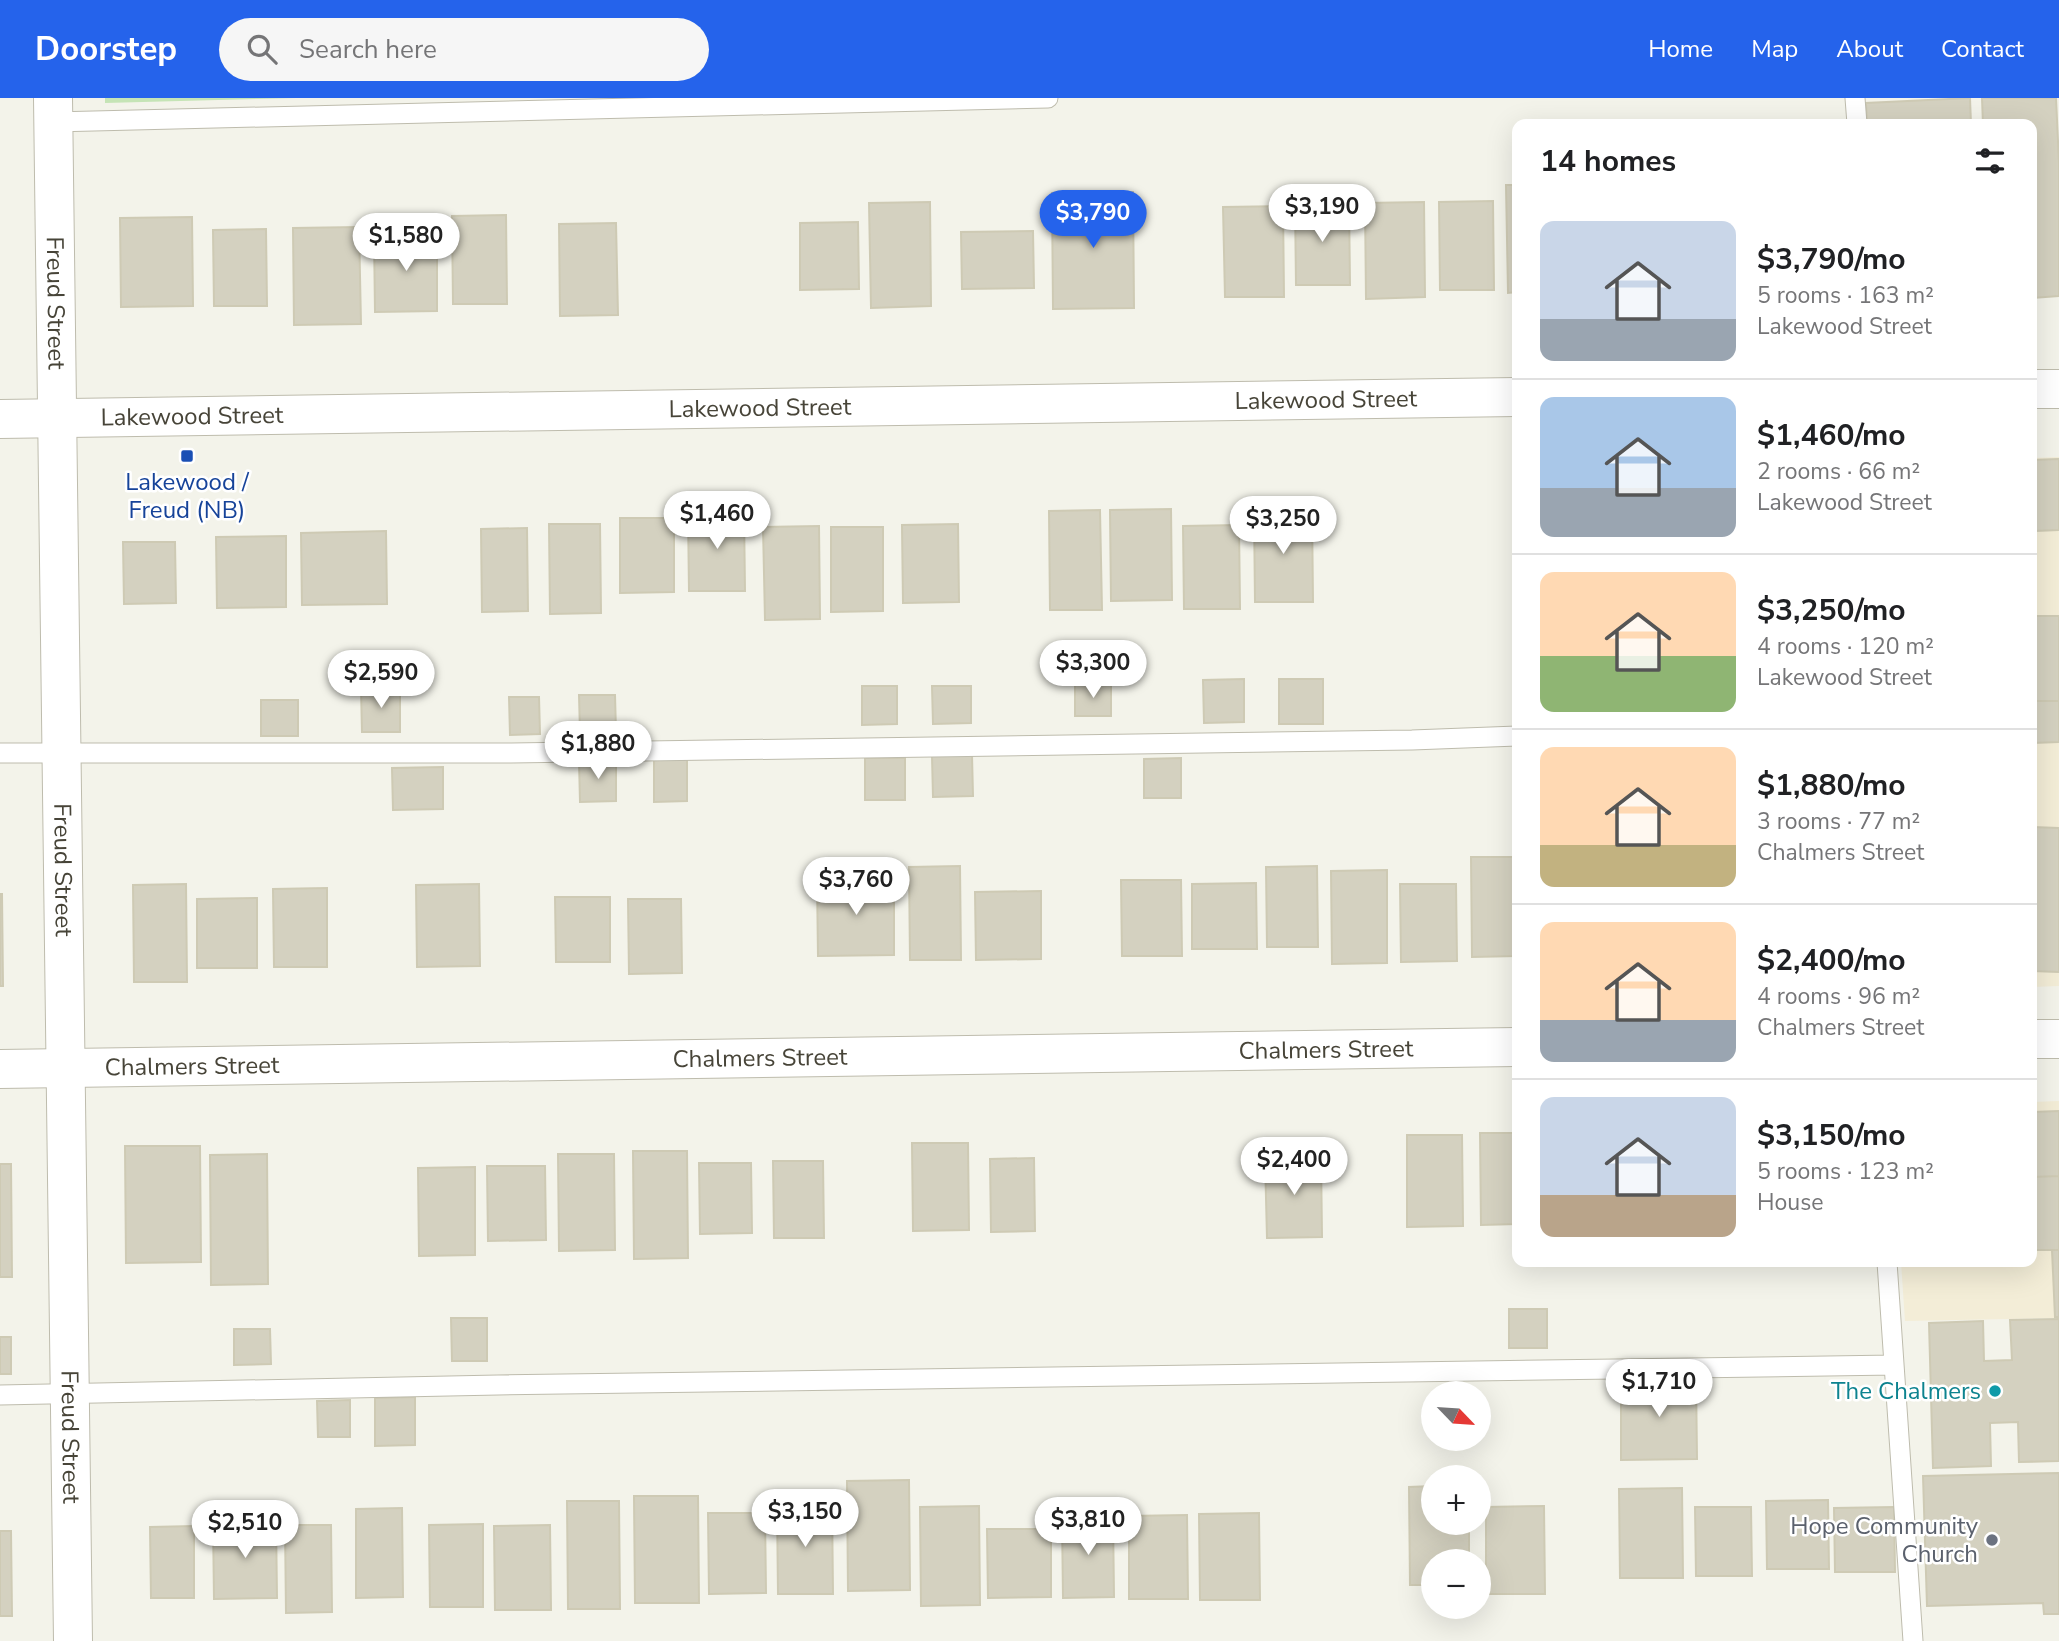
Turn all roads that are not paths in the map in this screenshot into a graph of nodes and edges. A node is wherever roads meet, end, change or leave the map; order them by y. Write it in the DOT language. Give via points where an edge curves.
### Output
graph roads {
  1 [pos="1048,98"];
  2 [pos="1855,98"];
  3 [pos="53,110"];
  4 [pos="1857,119"];
  5 [pos="2037,389"];
  6 [pos="2059,389"];
  7 [pos="1512,397"];
  8 [pos="57,418"];
  9 [pos="0,419"];
  10 [pos="1512,736"];
  11 [pos="62,751"];
  12 [pos="0,753"];
  13 [pos="2037,1039"];
  14 [pos="2059,1039"];
  15 [pos="1512,1047"];
  16 [pos="65,1068"];
  17 [pos="0,1069"];
  18 [pos="1887,1267"];
  19 [pos="1894,1365"];
  20 [pos="0,1395"];
  21 [pos="69,1395"];
  22 [pos="73,1641"];
  23 [pos="1913,1641"];
  1 -- 3 [label="lane"];
  2 -- 4 [label="lane"];
  3 -- 8 [label="street, Freud Street"];
  5 -- 6 [label="street"];
  7 -- 8 [label="street, Lakewood Street"];
  8 -- 9 [label="street, Lakewood Street"];
  8 -- 11 [label="street, Freud Street"];
  10 -- 11 [label="lane" via="512,753"];
  11 -- 12 [label="lane"];
  11 -- 16 [label="street, Freud Street"];
  13 -- 14 [label="street"];
  15 -- 16 [label="street, Chalmers Street"];
  16 -- 17 [label="street, Chalmers Street"];
  16 -- 21 [label="street, Freud Street"];
  18 -- 19 [label="lane"];
  19 -- 21 [label="lane"];
  19 -- 23 [label="lane"];
  20 -- 21 [label="lane"];
  21 -- 22 [label="street, Freud Street"];
}
